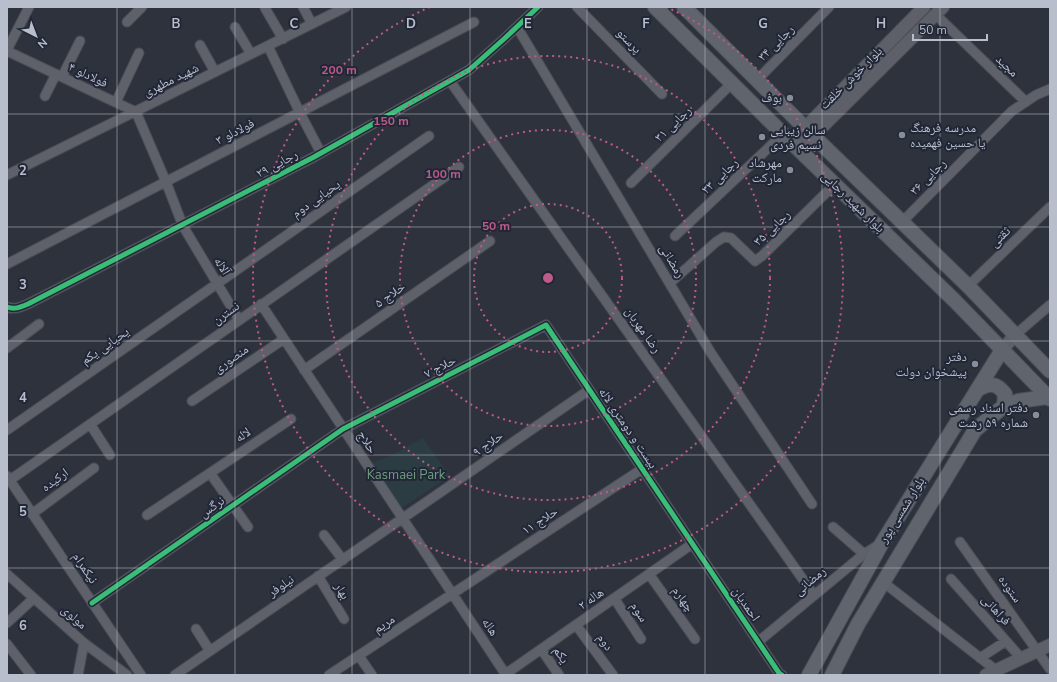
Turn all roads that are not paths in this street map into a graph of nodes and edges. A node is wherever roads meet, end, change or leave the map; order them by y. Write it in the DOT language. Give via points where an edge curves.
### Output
graph roads {
  1 [pos="29,7"];
  2 [pos="142,7"];
  3 [pos="303,7"];
  4 [pos="346,7"];
  5 [pos="538,7"];
  6 [pos="576,7"];
  7 [pos="655,7"];
  8 [pos="684,7"];
  9 [pos="829,7"];
  10 [pos="924,7"];
  11 [pos="265,8"];
  12 [pos="940,11"];
  13 [pos="127,22"];
  14 [pos="474,22"];
  15 [pos="312,24"];
  16 [pos="235,27"];
  17 [pos="517,27"];
  18 [pos="283,38"];
  19 [pos="80,41"];
  20 [pos="200,46"];
  21 [pos="268,46"];
  22 [pos="7,51"];
  23 [pos="139,53"];
  24 [pos="251,54"];
  25 [pos="215,72"];
  26 [pos="59,75"];
  27 [pos="757,80"];
  28 [pos="450,81"];
  29 [pos="732,83"];
  30 [pos="1050,89"];
  31 [pos="662,94"];
  32 [pos="46,96"];
  33 [pos="116,102"];
  34 [pos="1026,102"];
  35 [pos="136,112"];
  36 [pos="300,113"];
  37 [pos="809,132"];
  38 [pos="429,136"];
  39 [pos="791,142"];
  40 [pos="321,153"];
  41 [pos="459,167"];
  42 [pos="7,176"];
  43 [pos="166,182"];
  44 [pos="631,183"];
  45 [pos="835,184"];
  46 [pos="1050,207"];
  47 [pos="902,222"];
  48 [pos="183,226"];
  49 [pos="675,236"];
  50 [pos="490,241"];
  51 [pos="7,264"];
  52 [pos="670,283"];
  53 [pos="217,284"];
  54 [pos="968,286"];
  55 [pos="261,304"];
  56 [pos="1050,305"];
  57 [pos="7,306"];
  58 [pos="239,320"];
  59 [pos="39,324"];
  60 [pos="546,325"];
  61 [pos="1015,335"];
  62 [pos="284,339"];
  63 [pos="7,348"];
  64 [pos="1002,350"];
  65 [pos="304,370"];
  66 [pos="1050,370"];
  67 [pos="589,390"];
  68 [pos="977,390"];
  69 [pos="1049,398"];
  70 [pos="192,401"];
  71 [pos="1004,406"];
  72 [pos="291,419"];
  73 [pos="90,424"];
  74 [pos="344,429"];
  75 [pos="7,430"];
  76 [pos="110,455"];
  77 [pos="94,468"];
  78 [pos="642,469"];
  79 [pos="210,473"];
  80 [pos="8,478"];
  81 [pos="812,504"];
  82 [pos="234,505"];
  83 [pos="32,514"];
  84 [pos="147,515"];
  85 [pos="402,518"];
  86 [pos="248,527"];
  87 [pos="833,527"];
  88 [pos="324,535"];
  89 [pos="960,542"];
  90 [pos="882,543"];
  91 [pos="692,544"];
  92 [pos="864,554"];
  93 [pos="343,560"];
  94 [pos="7,574"];
  95 [pos="649,574"];
  96 [pos="318,576"];
  97 [pos="951,579"];
  98 [pos="883,582"];
  99 [pos="452,594"];
  100 [pos="814,595"];
  101 [pos="34,598"];
  102 [pos="614,598"];
  103 [pos="92,603"];
  104 [pos="344,619"];
  105 [pos="7,623"];
  106 [pos="576,625"];
  107 [pos="196,629"];
  108 [pos="641,639"];
  109 [pos="695,639"];
  110 [pos="1006,641"];
  111 [pos="758,642"];
  112 [pos="84,643"];
  113 [pos="7,644"];
  114 [pos="1050,645"];
  115 [pos="541,649"];
  116 [pos="210,651"];
  117 [pos="1038,651"];
  118 [pos="359,656"];
  119 [pos="980,658"];
  120 [pos="1021,658"];
  121 [pos="1050,669"];
  122 [pos="992,673"];
  123 [pos="778,674"];
  124 [pos="31,675"];
  125 [pos="78,675"];
  126 [pos="127,675"];
  127 [pos="141,675"];
  128 [pos="175,675"];
  129 [pos="329,675"];
  130 [pos="372,675"];
  131 [pos="505,675"];
  132 [pos="559,675"];
  133 [pos="613,675"];
  134 [pos="809,675"];
  135 [pos="832,675"];
  1 -- 22 [label="street"];
  2 -- 13 [label="street"];
  3 -- 15 [label="street"];
  4 -- 15 [label="street, شهید مطهری"];
  5 -- 17 [label="street, رجایی ۲۹"];
  6 -- 31 [label="street, پرستو"];
  7 -- 29 [label="main road, بلوار شهید رجایی"];
  8 -- 27 [label="main road, بلوار شهید رجایی"];
  9 -- 27 [label="street, رجایی ۳۴"];
  10 -- 37 [label="street, بلوار خوش خلقت"];
  11 -- 18 [label="street"];
  12 -- 34 [label="street, مجید"];
  12 -- 37 [label="street, بلوار خوش خلقت"];
  14 -- 36 [label="street, فولادلو ۳"];
  15 -- 18 [label="street, شهید مطهری"];
  16 -- 24 [label="street"];
  17 -- 28 [label="street, رجایی ۲۹" via="469,70"];
  17 -- 52 [label="street, رمضانی"];
  18 -- 21 [label="street, شهید مطهری"];
  19 -- 26 [label="street"];
  20 -- 25 [label="street"];
  21 -- 24 [label="street, شهید مطهری"];
  21 -- 36 [label="street"];
  22 -- 26 [label="street, فولادلو ۴"];
  23 -- 33 [label="street"];
  24 -- 25 [label="street, شهید مطهری"];
  25 -- 35 [label="street, شهید مطهری"];
  26 -- 32 [label="street"];
  26 -- 33 [label="street, فولادلو ۴"];
  27 -- 37 [label="main road, بلوار شهید رجایی"];
  28 -- 40 [label="street, رجایی ۲۹"];
  28 -- 100 [label="street, رضا مهربان"];
  29 -- 39 [label="main road, بلوار شهید رجایی"];
  29 -- 44 [label="street, رجایی ۳۱"];
  30 -- 34 [label="street, رجایی ۳۶" via="1036,94"];
  33 -- 35 [label="street, فولادلو ۴"];
  34 -- 47 [label="street, رجایی ۳۶" via="1012,111"];
  35 -- 42 [label="street, شهید مطهری"];
  35 -- 43 [label="street, آلاله"];
  36 -- 40 [label="street"];
  36 -- 43 [label="street, فولادلو ۳"];
  37 -- 39 [label="street"];
  37 -- 47 [label="main road, بلوار شهید رجایی"];
  38 -- 53 [label="street, یحیایی دوم"];
  39 -- 45 [label="main road, بلوار شهید رجایی"];
  39 -- 49 [label="street, رجایی ۳۳"];
  40 -- 48 [label="street, رجایی ۲۹"];
  41 -- 55 [label="street, نسترن"];
  43 -- 48 [label="street, آلاله"];
  43 -- 51 [label="street, فولادلو ۳"];
  45 -- 52 [label="street, رجایی ۳۵" via="754,261 731,238 724,237"];
  45 -- 64 [label="main road, بلوار شهید رجایی"];
  46 -- 54 [label="street, ثقتی"];
  47 -- 54 [label="main road, بلوار شهید رجایی"];
  48 -- 53 [label="street, آلاله"];
  48 -- 57 [label="street, رجایی ۲۹" via="28,304 18,308"];
  50 -- 65 [label="street, حلاج ۵"];
  52 -- 81 [label="street, رمضانی" via="711,353"];
  53 -- 58 [label="street, آلاله"];
  53 -- 75 [label="street, یحیایی یکم"];
  54 -- 61 [label="main road, بلوار شهید رجایی"];
  55 -- 58 [label="street, نسترن"];
  55 -- 62 [label="street, حلاج"];
  56 -- 61 [label="street"];
  58 -- 73 [label="street, نسترن"];
  59 -- 63 [label="street"];
  60 -- 67 [label="street, بیست و دومتری لاله"];
  60 -- 74 [label="street, حلاج ۷"];
  61 -- 64 [label="street"];
  61 -- 66 [label="main road, بلوار شهید رجایی"];
  62 -- 65 [label="street, حلاج"];
  62 -- 70 [label="street, منصوری"];
  64 -- 68 [label="main road, بلوار شمسی پور"];
  64 -- 69 [label="main road, بلوار شهید رجایی"];
  65 -- 74 [label="street, حلاج"];
  67 -- 78 [label="street, بیست و دومتری لاله"];
  67 -- 85 [label="street, حلاج ۹"];
  68 -- 71 [label="main road" via="985,385 994,384 1005,394"];
  68 -- 90 [label="main road, بلوار شمسی پور"];
  69 -- 71 [label="main road, بلوار شمسی پور" via="1018,401"];
  71 -- 98 [label="main road, بلوار شمسی پور" via="975,430"];
  72 -- 79 [label="street, لاله"];
  73 -- 76 [label="street"];
  73 -- 80 [label="street, نسترن"];
  74 -- 82 [label="street, نرگس"];
  74 -- 85 [label="street, حلاج"];
  77 -- 83 [label="street, ارکیده"];
  78 -- 91 [label="street, بیست و دومتری لاله"];
  78 -- 99 [label="street, حلاج ۱۱"];
  79 -- 82 [label="street"];
  79 -- 84 [label="street, لاله"];
  80 -- 83 [label="street, نیکمرام"];
  82 -- 86 [label="street"];
  82 -- 103 [label="street, نرگس"];
  83 -- 103 [label="street, نیکمرام"];
  85 -- 93 [label="street, نیلوفر"];
  85 -- 99 [label="street, حلاج"];
  87 -- 92 [label="street"];
  88 -- 93 [label="street"];
  89 -- 117 [label="street, ستوده"];
  90 -- 92 [label="street, رمضانی"];
  90 -- 134 [label="main road, بلوار شمسی پور"];
  91 -- 95 [label="street, هاله ۲"];
  91 -- 111 [label="street, احمدیان"];
  92 -- 100 [label="street, رمضانی"];
  93 -- 96 [label="street, نیلوفر"];
  94 -- 101 [label="street, مولوی"];
  95 -- 102 [label="street, هاله ۲"];
  95 -- 109 [label="street, چهارم"];
  96 -- 104 [label="street, بهار"];
  96 -- 116 [label="street, نیلوفر"];
  97 -- 110 [label="street, فراهانی"];
  98 -- 119 [label="street"];
  98 -- 135 [label="main road, بلوار شمسی پور"];
  99 -- 118 [label="street, مریم"];
  99 -- 131 [label="street, هاله"];
  100 -- 111 [label="street, رمضانی"];
  101 -- 105 [label="street"];
  101 -- 112 [label="street, مولوی"];
  102 -- 106 [label="street, هاله ۲"];
  102 -- 108 [label="street, سوم"];
  103 -- 127 [label="street, نیکمرام"];
  106 -- 115 [label="street, هاله ۲"];
  106 -- 133 [label="street, دوم"];
  107 -- 116 [label="street"];
  110 -- 119 [label="street"];
  110 -- 120 [label="street, فراهانی"];
  111 -- 123 [label="street, احمدیان"];
  112 -- 125 [label="street"];
  112 -- 126 [label="street, مولوی"];
  113 -- 124 [label="street"];
  114 -- 117 [label="street"];
  115 -- 131 [label="street, هاله ۲"];
  115 -- 132 [label="street, یکم"];
  116 -- 128 [label="street, نیلوفر"];
  117 -- 120 [label="street"];
  117 -- 121 [label="street, ستوده"];
  118 -- 129 [label="street, مریم"];
  118 -- 130 [label="street"];
  119 -- 122 [label="street"];
  120 -- 122 [label="street"];
}
